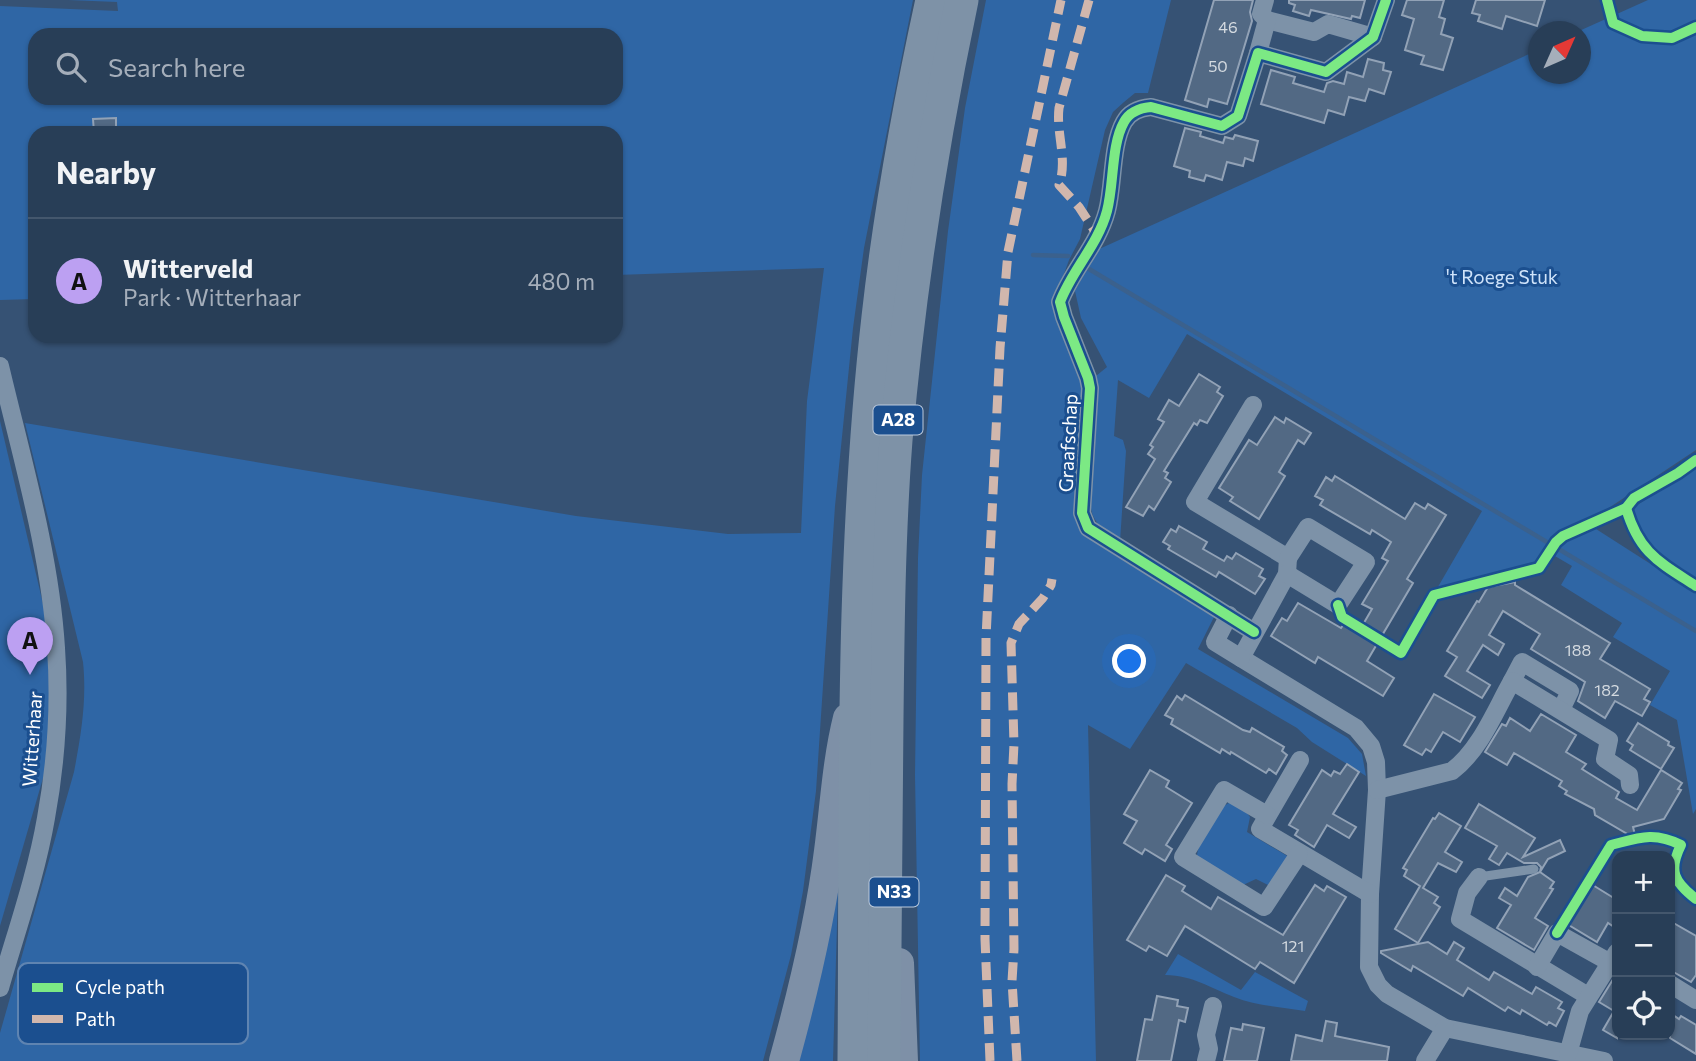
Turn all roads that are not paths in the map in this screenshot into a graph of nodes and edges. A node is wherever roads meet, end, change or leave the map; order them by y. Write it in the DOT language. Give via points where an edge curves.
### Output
graph roads {
  1 [pos="932,0"];
  2 [pos="962,0"];
  3 [pos="1265,0"];
  4 [pos="1386,0"];
  5 [pos="1267,20"];
  6 [pos="1373,37"];
  7 [pos="1258,53"];
  8 [pos="0,366"];
  9 [pos="1254,405"];
  10 [pos="1229,615"];
  11 [pos="1254,632"];
  12 [pos="1241,657"];
  13 [pos="857,681"];
  14 [pos="1300,760"];
  15 [pos="886,772"];
  16 [pos="1630,785"];
  17 [pos="1377,790"];
  18 [pos="1267,816"];
  19 [pos="1298,854"];
  20 [pos="1534,869"];
  21 [pos="1479,877"];
  22 [pos="1370,894"];
  23 [pos="1612,957"];
  24 [pos="1612,959"];
  25 [pos="1537,967"];
  26 [pos="1675,987"];
  27 [pos="0,988"];
  28 [pos="1588,996"];
  29 [pos="1696,1000"];
  30 [pos="1213,1006"];
  31 [pos="1445,1028"];
  32 [pos="1568,1054"];
  33 [pos="784,1061"];
  34 [pos="854,1061"];
  35 [pos="884,1061"];
  36 [pos="903,1061"];
  37 [pos="1206,1061"];
  38 [pos="1425,1061"];
  39 [pos="1604,1061"];
  1 -- 13 [label="highway, A28" via="897,181 878,317 866,456"];
  2 -- 15 [label="highway, A28" via="929,166 910,297 896,442"];
  3 -- 5 [label="street, Graafschap" via="1261,15"];
  4 -- 6 [label="street"];
  5 -- 6 [label="street" via="1314,32 1328,24"];
  5 -- 7 [label="street, Graafschap"];
  6 -- 7 [label="street" via="1326,72"];
  7 -- 10 [label="street, Graafschap" via="1238,116 1222,126 1151,107 1128,116 1120,132 1107,211 1096,240 1060,302 1090,388 1085,521 1096,534"];
  8 -- 27 [label="street, Witterhaar" via="52,604 57,696 46,819"];
  9 -- 11 [label="street" via="1195,502 1287,566"];
  10 -- 11 [label="street, Graafschap"];
  10 -- 12 [label="street" via="1215,642"];
  11 -- 12 [label="street"];
  12 -- 17 [label="street" via="1356,728 1371,746"];
  13 -- 33 [label="highway" via="839,755 810,968"];
  13 -- 34 [label="highway, A28"];
  14 -- 18 [label="street"];
  15 -- 35 [label="highway, A28"];
  15 -- 36 [label="highway, N33"];
  16 -- 17 [label="street" via="1629,775 1605,759 1609,740 1561,710 1570,691 1522,662 1462,764 1452,771"];
  17 -- 22 [label="street"];
  18 -- 19 [label="street" via="1260,830"];
  18 -- 19 [label="street" via="1224,790 1183,857 1265,907"];
  19 -- 22 [label="street"];
  20 -- 21 [label="lane"];
  21 -- 25 [label="street" via="1467,893 1460,919"];
  22 -- 31 [label="street" via="1369,967 1378,985"];
  23 -- 25 [label="street" via="1557,933"];
  24 -- 28 [label="street"];
  25 -- 28 [label="street"];
  26 -- 29 [label="street"];
  28 -- 32 [label="street"];
  30 -- 37 [label="street"];
  31 -- 32 [label="street"];
  31 -- 38 [label="street"];
  32 -- 39 [label="street"];
}
